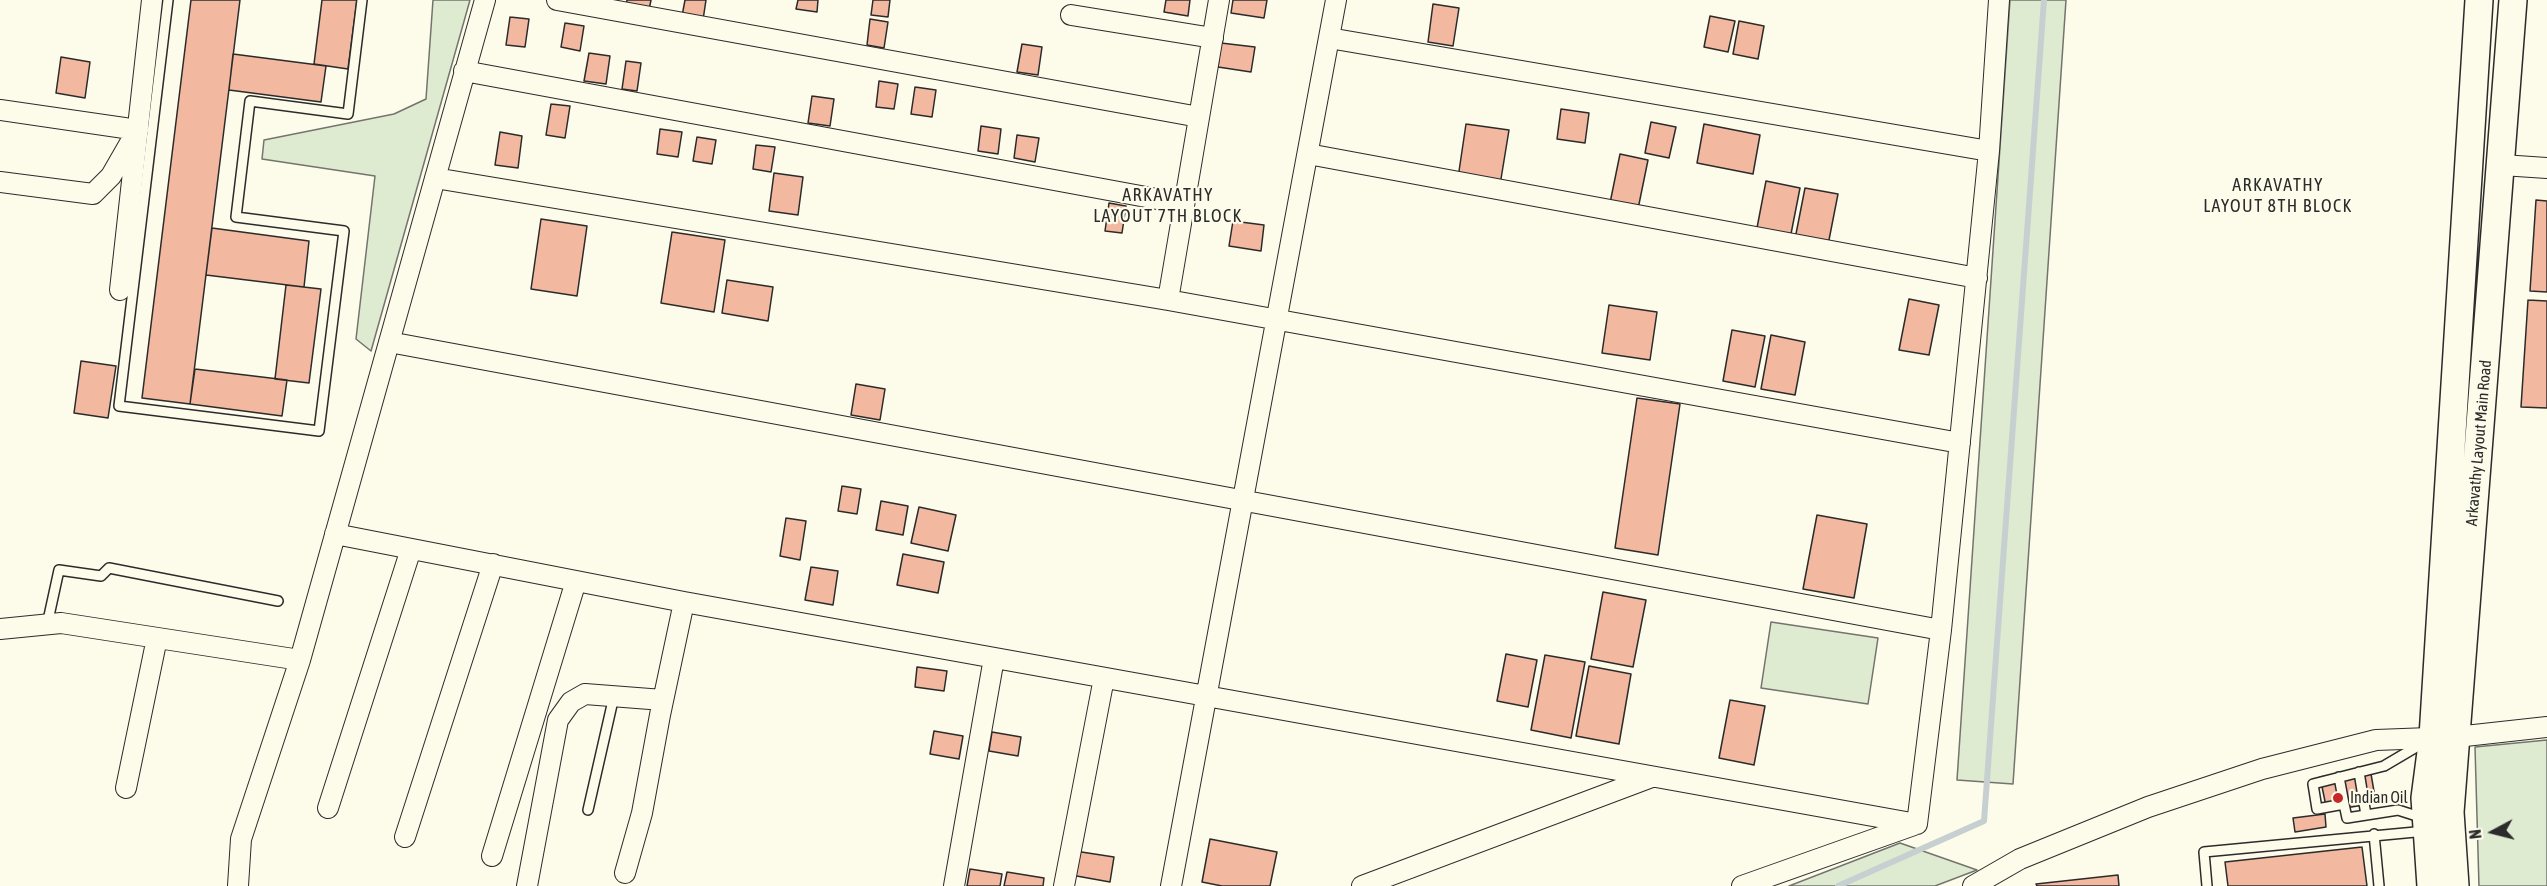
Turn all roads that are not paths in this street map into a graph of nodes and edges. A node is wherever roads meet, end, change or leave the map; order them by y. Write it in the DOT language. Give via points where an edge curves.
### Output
graph roads {
  1 [pos="152,0"];
  2 [pos="168,0"];
  3 [pos="362,0"];
  4 [pos="484,0"];
  5 [pos="557,0"];
  6 [pos="1219,0"];
  7 [pos="1336,0"];
  8 [pos="1999,0"];
  9 [pos="2479,0"];
  10 [pos="2512,0"];
  11 [pos="1071,15"];
  12 [pos="1329,38"];
  13 [pos="1213,39"];
  14 [pos="464,71"];
  15 [pos="0,110"];
  16 [pos="1199,117"];
  17 [pos="145,132"];
  18 [pos="1989,151"];
  19 [pos="1308,154"];
  20 [pos="2502,165"];
  21 [pos="2547,168"];
  22 [pos="435,178"];
  23 [pos="0,182"];
  24 [pos="1184,204"];
  25 [pos="1977,278"];
  26 [pos="120,290"];
  27 [pos="1168,300"];
  28 [pos="1277,320"];
  29 [pos="389,342"];
  30 [pos="1960,443"];
  31 [pos="1243,501"];
  32 [pos="335,534"];
  33 [pos="411,549"];
  34 [pos="493,564"];
  35 [pos="576,581"];
  36 [pos="278,601"];
  37 [pos="684,602"];
  38 [pos="47,625"];
  39 [pos="0,629"];
  40 [pos="1941,630"];
  41 [pos="157,638"];
  42 [pos="994,658"];
  43 [pos="300,660"];
  44 [pos="1104,678"];
  45 [pos="614,696"];
  46 [pos="1207,696"];
  47 [pos="663,700"];
  48 [pos="2547,727"];
  49 [pos="2444,737"];
  50 [pos="2359,772"];
  51 [pos="1654,777"];
  52 [pos="2339,777"];
  53 [pos="126,788"];
  54 [pos="2344,804"];
  55 [pos="328,808"];
  56 [pos="588,810"];
  57 [pos="2366,815"];
  58 [pos="1917,824"];
  59 [pos="2426,825"];
  60 [pos="2374,834"];
  61 [pos="405,837"];
  62 [pos="492,856"];
  63 [pos="625,873"];
  64 [pos="238,886"];
  65 [pos="527,886"];
  66 [pos="954,886"];
  67 [pos="1064,886"];
  68 [pos="1171,886"];
  69 [pos="1362,886"];
  70 [pos="1742,886"];
  71 [pos="1973,886"];
  72 [pos="2207,886"];
  73 [pos="2379,886"];
  74 [pos="2430,886"];
  75 [pos="2455,886"];
  1 -- 17 [label="street"];
  2 -- 17 [label="lane"];
  3 -- 17 [label="lane" via="348,114 250,101 236,218 344,231 319,431 119,406"];
  4 -- 14 [label="street"];
  5 -- 16 [label="street"];
  6 -- 13 [label="street"];
  7 -- 12 [label="street"];
  8 -- 18 [label="street"];
  9 -- 49 [label="main road, Arkavathy Layout Main Road"];
  10 -- 20 [label="main road, Arkavathy Layout Main Road"];
  11 -- 13 [label="street"];
  12 -- 18 [label="street"];
  12 -- 19 [label="street"];
  13 -- 16 [label="street"];
  14 -- 22 [label="street"];
  14 -- 24 [label="street"];
  15 -- 17 [label="street"];
  16 -- 24 [label="street"];
  17 -- 23 [label="street" via="93,194"];
  17 -- 26 [label="street"];
  18 -- 25 [label="street"];
  19 -- 25 [label="street"];
  19 -- 28 [label="street"];
  20 -- 21 [label="street"];
  20 -- 49 [label="main road, Arkavathy Layout Main Road"];
  22 -- 27 [label="street"];
  22 -- 29 [label="street"];
  24 -- 27 [label="street"];
  25 -- 30 [label="street"];
  27 -- 28 [label="street"];
  28 -- 30 [label="street"];
  28 -- 31 [label="street"];
  29 -- 31 [label="street"];
  29 -- 32 [label="street"];
  30 -- 40 [label="street"];
  31 -- 40 [label="street"];
  31 -- 46 [label="street"];
  32 -- 33 [label="street"];
  32 -- 43 [label="street"];
  33 -- 34 [label="street"];
  33 -- 55 [label="street"];
  34 -- 35 [label="street"];
  34 -- 61 [label="street"];
  35 -- 37 [label="street"];
  35 -- 62 [label="street"];
  36 -- 38 [label="lane" via="110,568 101,576 59,570"];
  37 -- 42 [label="street"];
  37 -- 47 [label="street"];
  38 -- 39 [label="street"];
  38 -- 41 [label="street" via="61,623"];
  40 -- 58 [label="street"];
  41 -- 43 [label="street"];
  41 -- 53 [label="street"];
  42 -- 44 [label="street"];
  42 -- 66 [label="street"];
  43 -- 64 [label="street" via="241,839"];
  44 -- 46 [label="street"];
  44 -- 67 [label="street"];
  45 -- 47 [label="street"];
  45 -- 56 [label="lane"];
  45 -- 65 [label="street" via="585,694 571,702 558,720"];
  46 -- 51 [label="street"];
  46 -- 68 [label="street"];
  47 -- 63 [label="street" via="642,813"];
  48 -- 49 [label="street"];
  49 -- 50 [label="lane" via="2384,766"];
  49 -- 59 [label="main road, Arkavathy Layout Main Road" via="2425,798"];
  49 -- 71 [label="street" via="2376,740 2262,769 2148,807 2031,854"];
  49 -- 75 [label="main road, Arkavathy Layout Main Road"];
  50 -- 52 [label="lane"];
  50 -- 57 [label="lane"];
  51 -- 58 [label="street"];
  51 -- 69 [label="street"];
  52 -- 54 [label="lane"];
  52 -- 54 [label="lane" via="2313,784 2317,809"];
  54 -- 57 [label="lane" via="2347,818"];
  57 -- 59 [label="lane" via="2398,810"];
  58 -- 70 [label="street"];
  59 -- 60 [label="lane"];
  59 -- 74 [label="main road, Arkavathy Layout Main Road"];
  60 -- 72 [label="lane" via="2204,852"];
  60 -- 73 [label="lane"];
}
